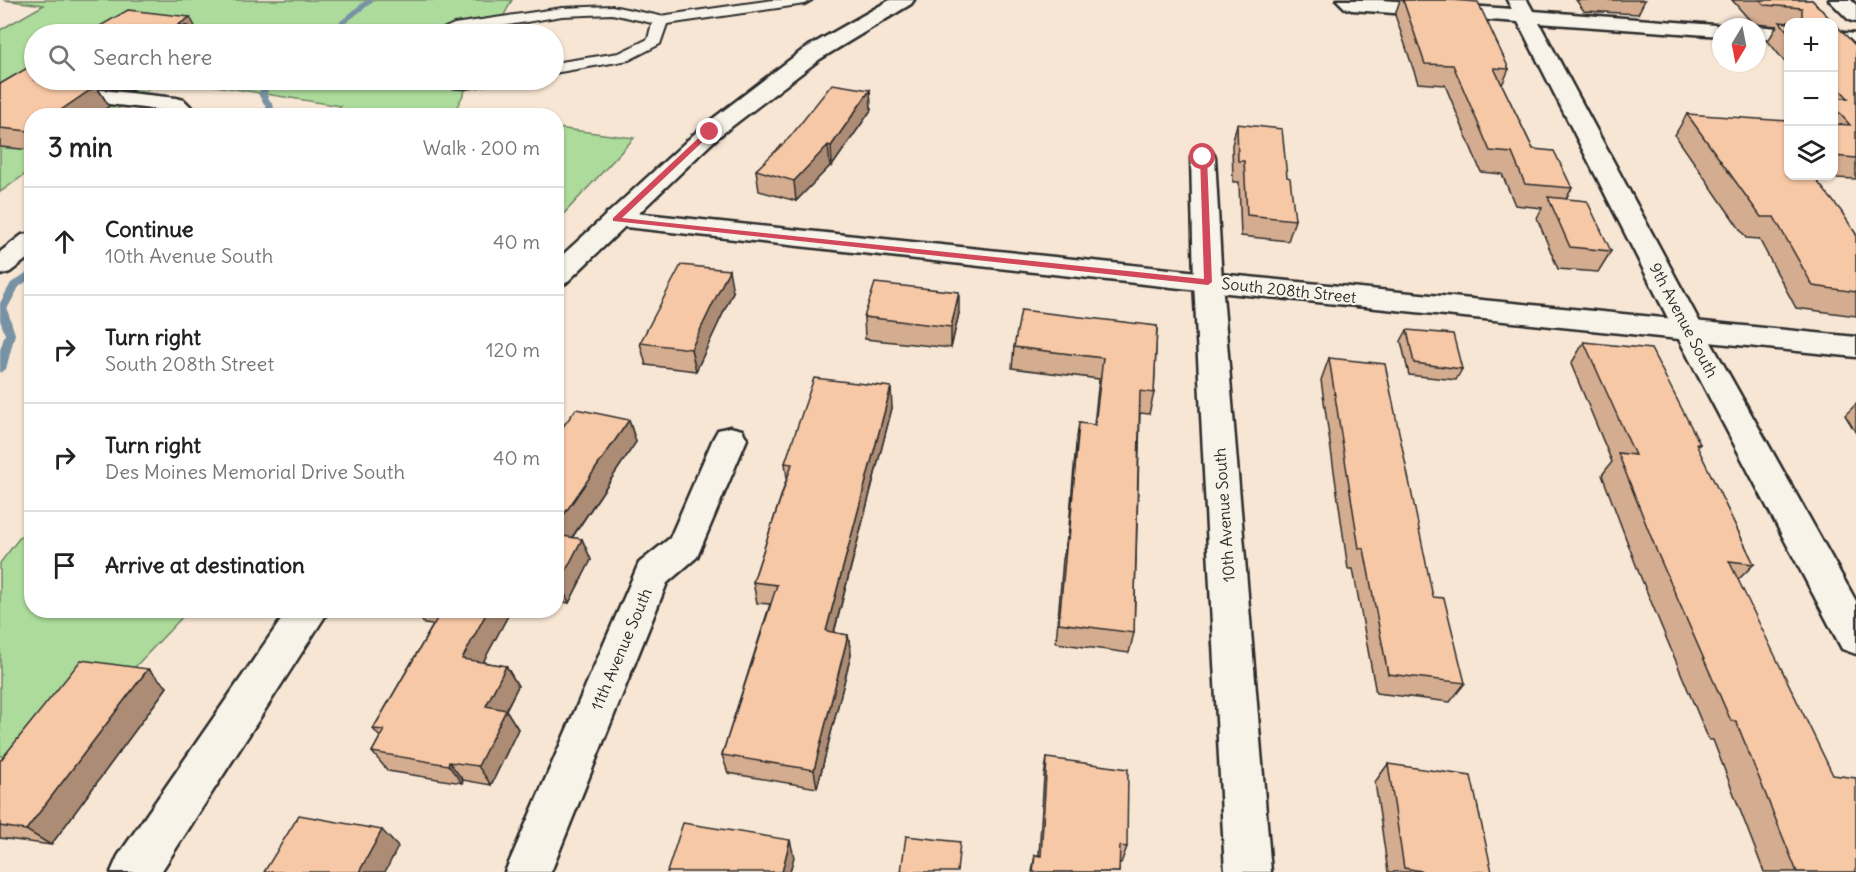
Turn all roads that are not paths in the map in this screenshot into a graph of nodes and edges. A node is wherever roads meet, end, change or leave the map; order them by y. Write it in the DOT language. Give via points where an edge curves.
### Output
graph roads {
  1 [pos="805,0"];
  2 [pos="904,0"];
  3 [pos="1839,0"];
  4 [pos="1349,2"];
  5 [pos="1522,8"];
  6 [pos="1856,16"];
  7 [pos="660,20"];
  8 [pos="486,24"];
  9 [pos="1712,29"];
  10 [pos="1766,34"];
  11 [pos="1784,35"];
  12 [pos="1838,38"];
  13 [pos="1856,40"];
  14 [pos="564,66"];
  15 [pos="74,94"];
  16 [pos="180,108"];
  17 [pos="1203,157"];
  18 [pos="616,219"];
  19 [pos="24,247"];
  20 [pos="0,266"];
  21 [pos="564,269"];
  22 [pos="1208,282"];
  23 [pos="1689,330"];
  24 [pos="1856,346"];
  25 [pos="730,439"];
  26 [pos="305,618"];
  27 [pos="1856,637"];
  28 [pos="134,872"];
  29 [pos="528,872"];
  30 [pos="1248,872"];
  1 -- 7 [label="lane"];
  2 -- 18 [label="street" via="802,61 710,132"];
  3 -- 6 [label="street"];
  4 -- 5 [label="street"];
  5 -- 9 [label="street"];
  5 -- 23 [label="street, 9th Avenue South"];
  7 -- 8 [label="lane" via="612,10 562,12"];
  7 -- 14 [label="lane" via="655,41 623,57"];
  10 -- 11 [label="street"];
  12 -- 13 [label="street"];
  15 -- 16 [label="street"];
  17 -- 22 [label="street, 10th Avenue South"];
  18 -- 21 [label="street"];
  18 -- 22 [label="street, South 208th Street"];
  19 -- 20 [label="street"];
  22 -- 23 [label="street, South 208th Street"];
  22 -- 30 [label="street, 10th Avenue South"];
  23 -- 24 [label="street, South 208th Street"];
  23 -- 27 [label="street, 9th Avenue South"];
  25 -- 29 [label="street, 11th Avenue South" via="684,547 652,574"];
  26 -- 28 [label="street"];
}
